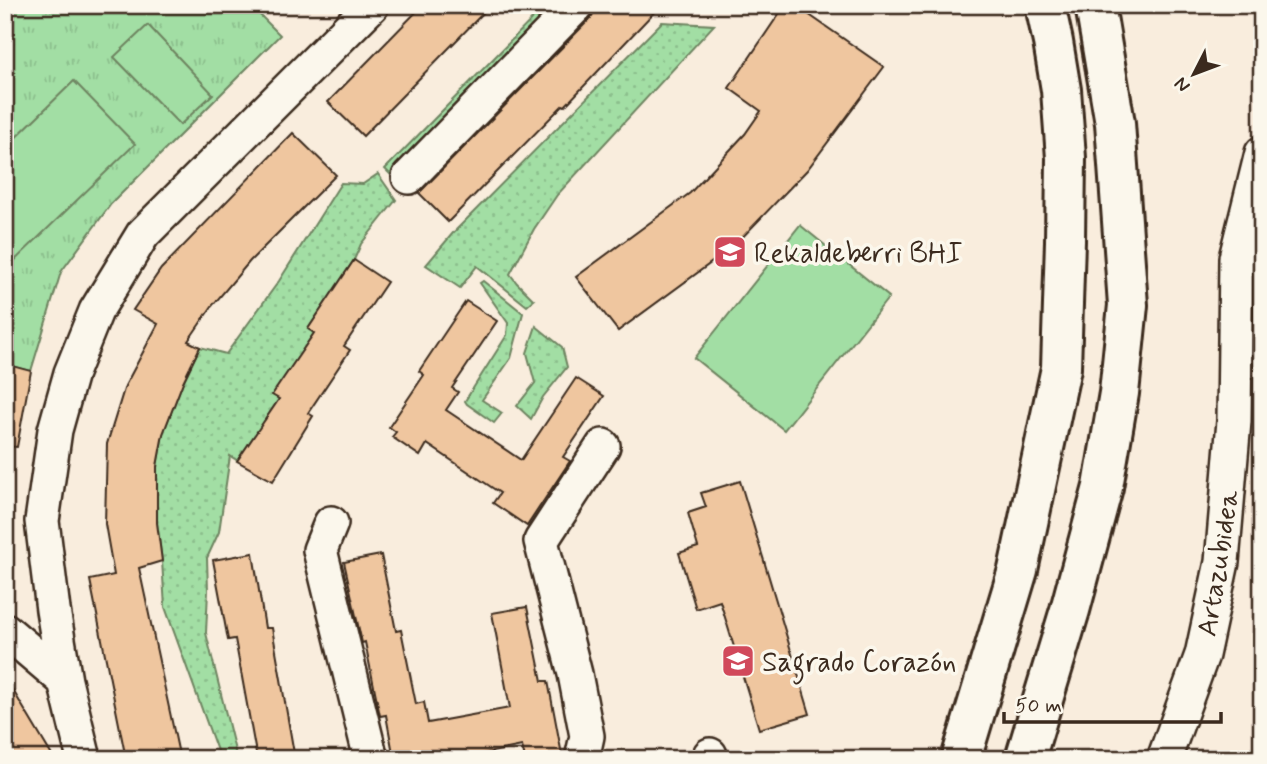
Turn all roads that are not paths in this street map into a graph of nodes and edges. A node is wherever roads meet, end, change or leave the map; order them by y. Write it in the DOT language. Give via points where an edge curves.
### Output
graph roads {
  1 [pos="372,5"];
  2 [pos="577,5"];
  3 [pos="1020,5"];
  4 [pos="1045,5"];
  5 [pos="1095,5"];
  6 [pos="1121,5"];
  7 [pos="1262,153"];
  8 [pos="409,177"];
  9 [pos="1065,241"];
  10 [pos="1128,305"];
  11 [pos="603,446"];
  12 [pos="331,523"];
  13 [pos="5,631"];
  14 [pos="65,681"];
  15 [pos="84,759"];
  16 [pos="371,759"];
  17 [pos="582,759"];
  18 [pos="961,759"];
  19 [pos="1025,759"];
  20 [pos="1164,759"];
  1 -- 14 [label="street" via="143,234 96,312 54,430 42,521"];
  2 -- 8 [label="street"];
  3 -- 9 [label="highway"];
  4 -- 9 [label="highway" via="1061,90"];
  5 -- 10 [label="highway" via="1115,123"];
  6 -- 10 [label="highway" via="1138,123 1139,197"];
  7 -- 20 [label="street, Artazubidea" via="1236,258 1234,421 1222,562 1202,655"];
  9 -- 18 [label="highway" via="1061,368 1018,570"];
  10 -- 19 [label="highway" via="1103,487"];
  11 -- 17 [label="street" via="541,541 587,736"];
  12 -- 16 [label="street" via="320,550"];
  13 -- 14 [label="street"];
  14 -- 15 [label="street"];
}
